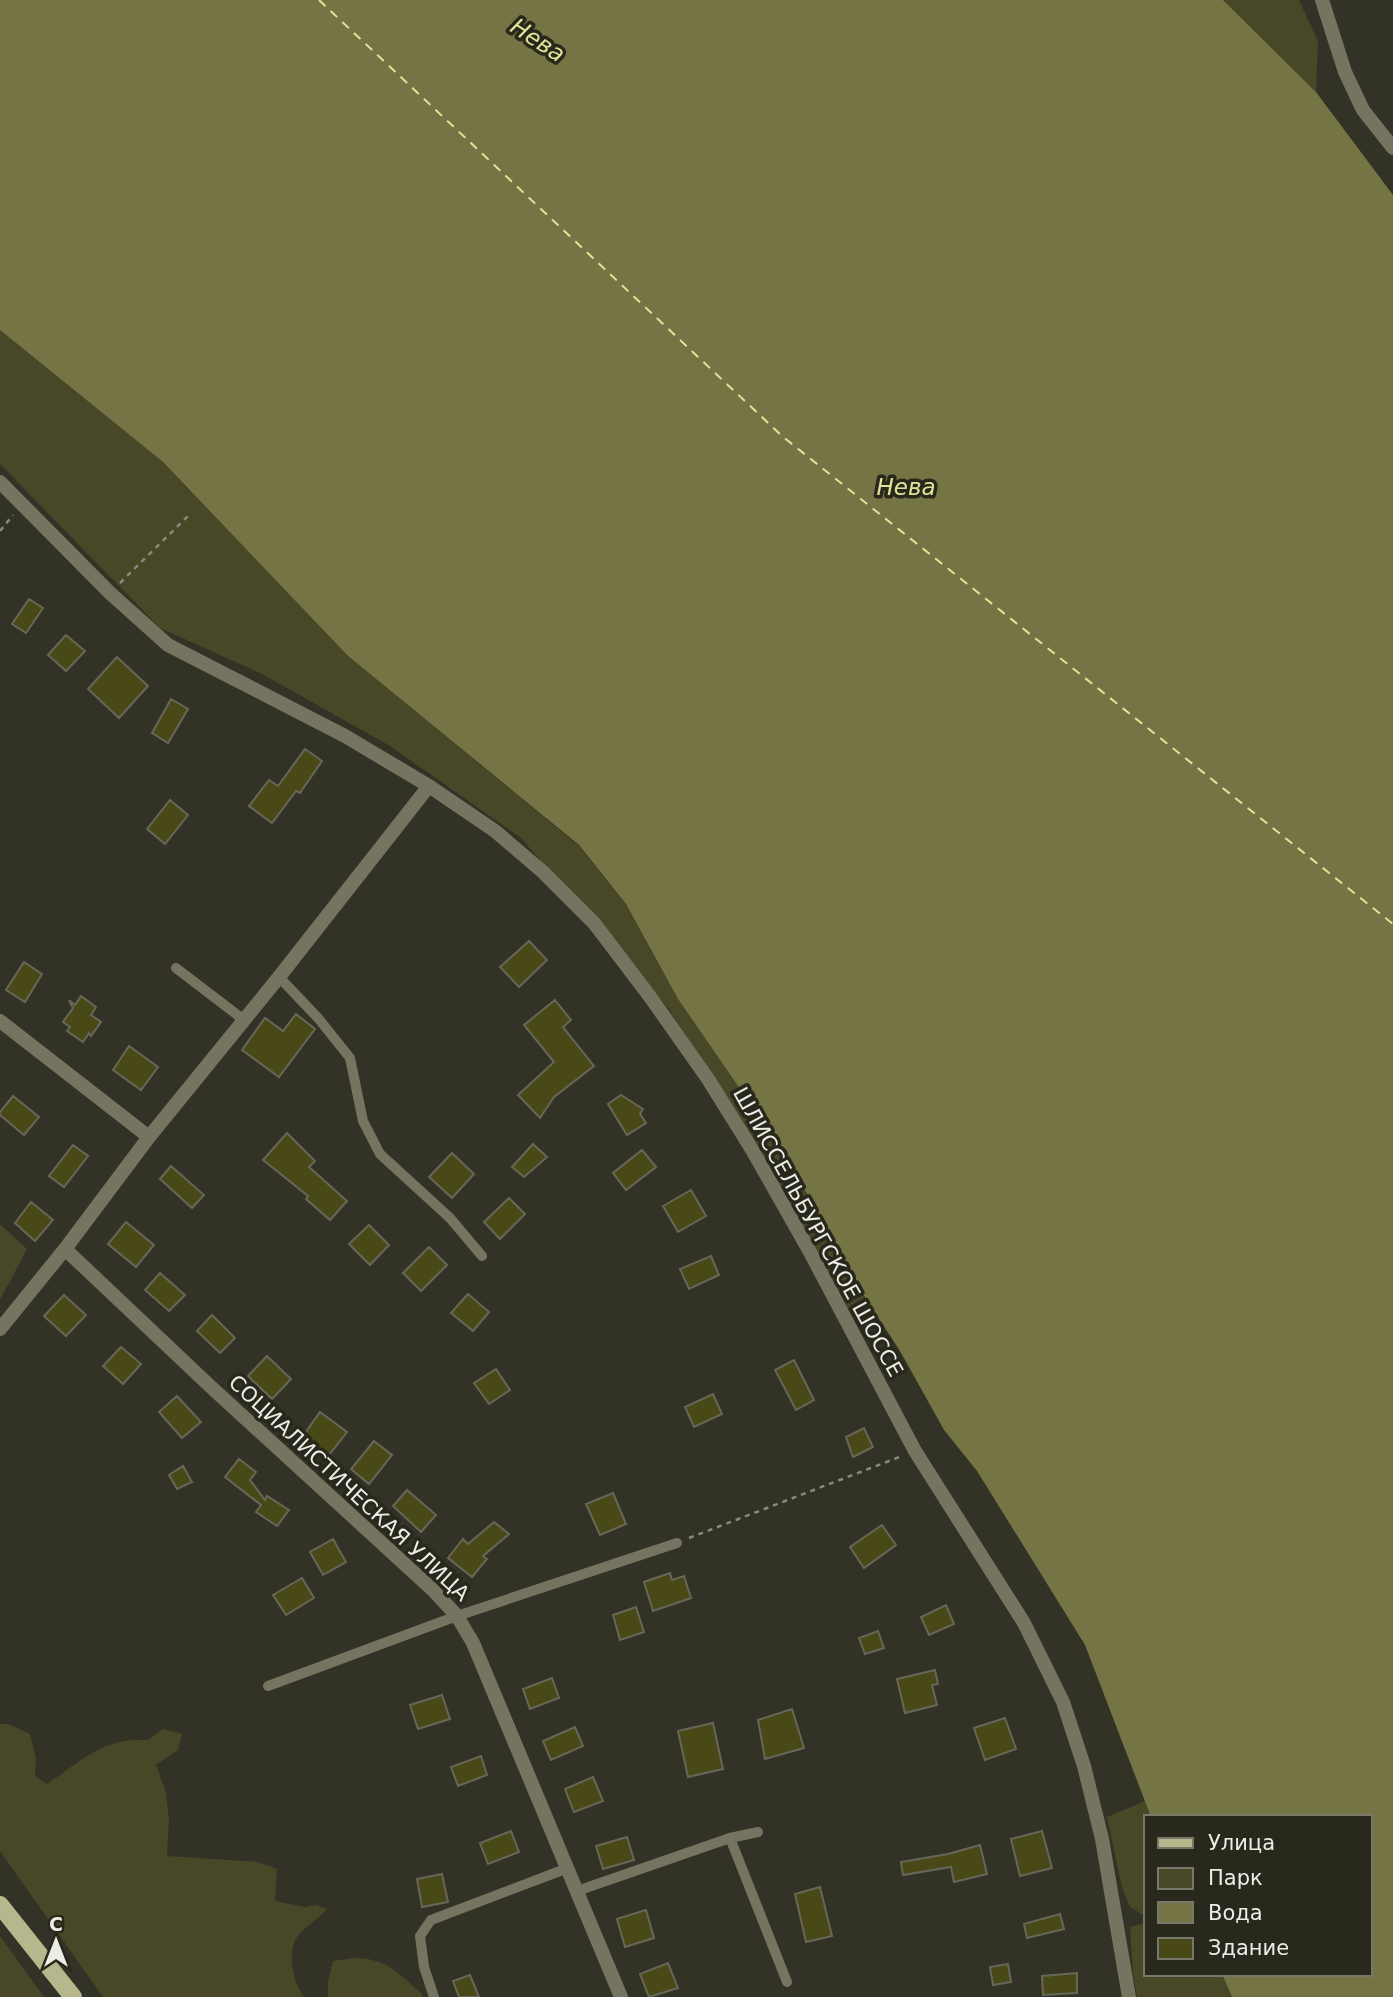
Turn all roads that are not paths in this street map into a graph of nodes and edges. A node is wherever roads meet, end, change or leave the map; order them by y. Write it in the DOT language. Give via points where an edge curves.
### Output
graph roads {
  1 [pos="1322,0"];
  2 [pos="1393,148"];
  3 [pos="0,482"];
  4 [pos="429,786"];
  5 [pos="176,968"];
  6 [pos="279,977"];
  7 [pos="244,1020"];
  8 [pos="0,1021"];
  9 [pos="149,1137"];
  10 [pos="65,1249"];
  11 [pos="482,1256"];
  12 [pos="0,1329"];
  13 [pos="677,1543"];
  14 [pos="457,1616"];
  15 [pos="268,1685"];
  16 [pos="758,1832"];
  17 [pos="730,1838"];
  18 [pos="568,1868"];
  19 [pos="577,1891"];
  20 [pos="0,1905"];
  21 [pos="787,1982"];
  22 [pos="73,1997"];
  23 [pos="434,1997"];
  24 [pos="621,1997"];
  25 [pos="1129,1997"];
  1 -- 2 [label="street" via="1345,72 1363,110"];
  3 -- 4 [label="street, ШЛИССЕЛЬБУРГСКОЕ ШОССЕ" via="168,645 345,736"];
  4 -- 6 [label="street"];
  4 -- 25 [label="street, ШЛИССЕЛЬБУРГСКОЕ ШОССЕ" via="495,831 594,923 708,1079 751,1147 915,1451 1024,1623 1063,1702 1102,1839"];
  5 -- 7 [label="lane"];
  6 -- 7 [label="street"];
  6 -- 11 [label="lane" via="350,1058 363,1121 380,1154 450,1218"];
  7 -- 9 [label="street"];
  8 -- 9 [label="street"];
  9 -- 10 [label="street"];
  10 -- 12 [label="street"];
  10 -- 14 [label="street, СОЦИАЛИСТИЧЕСКАЯ УЛИЦА"];
  13 -- 14 [label="lane"];
  14 -- 15 [label="lane"];
  14 -- 18 [label="street, СОЦИАЛИСТИЧЕСКАЯ УЛИЦА" via="473,1643"];
  16 -- 17 [label="lane"];
  17 -- 19 [label="lane"];
  17 -- 21 [label="lane"];
  18 -- 19 [label="street, СОЦИАЛИСТИЧЕСКАЯ УЛИЦА"];
  18 -- 23 [label="lane" via="431,1920 420,1936"];
  19 -- 24 [label="street, СОЦИАЛИСТИЧЕСКАЯ УЛИЦА"];
  20 -- 22 [label="main road"];
}
